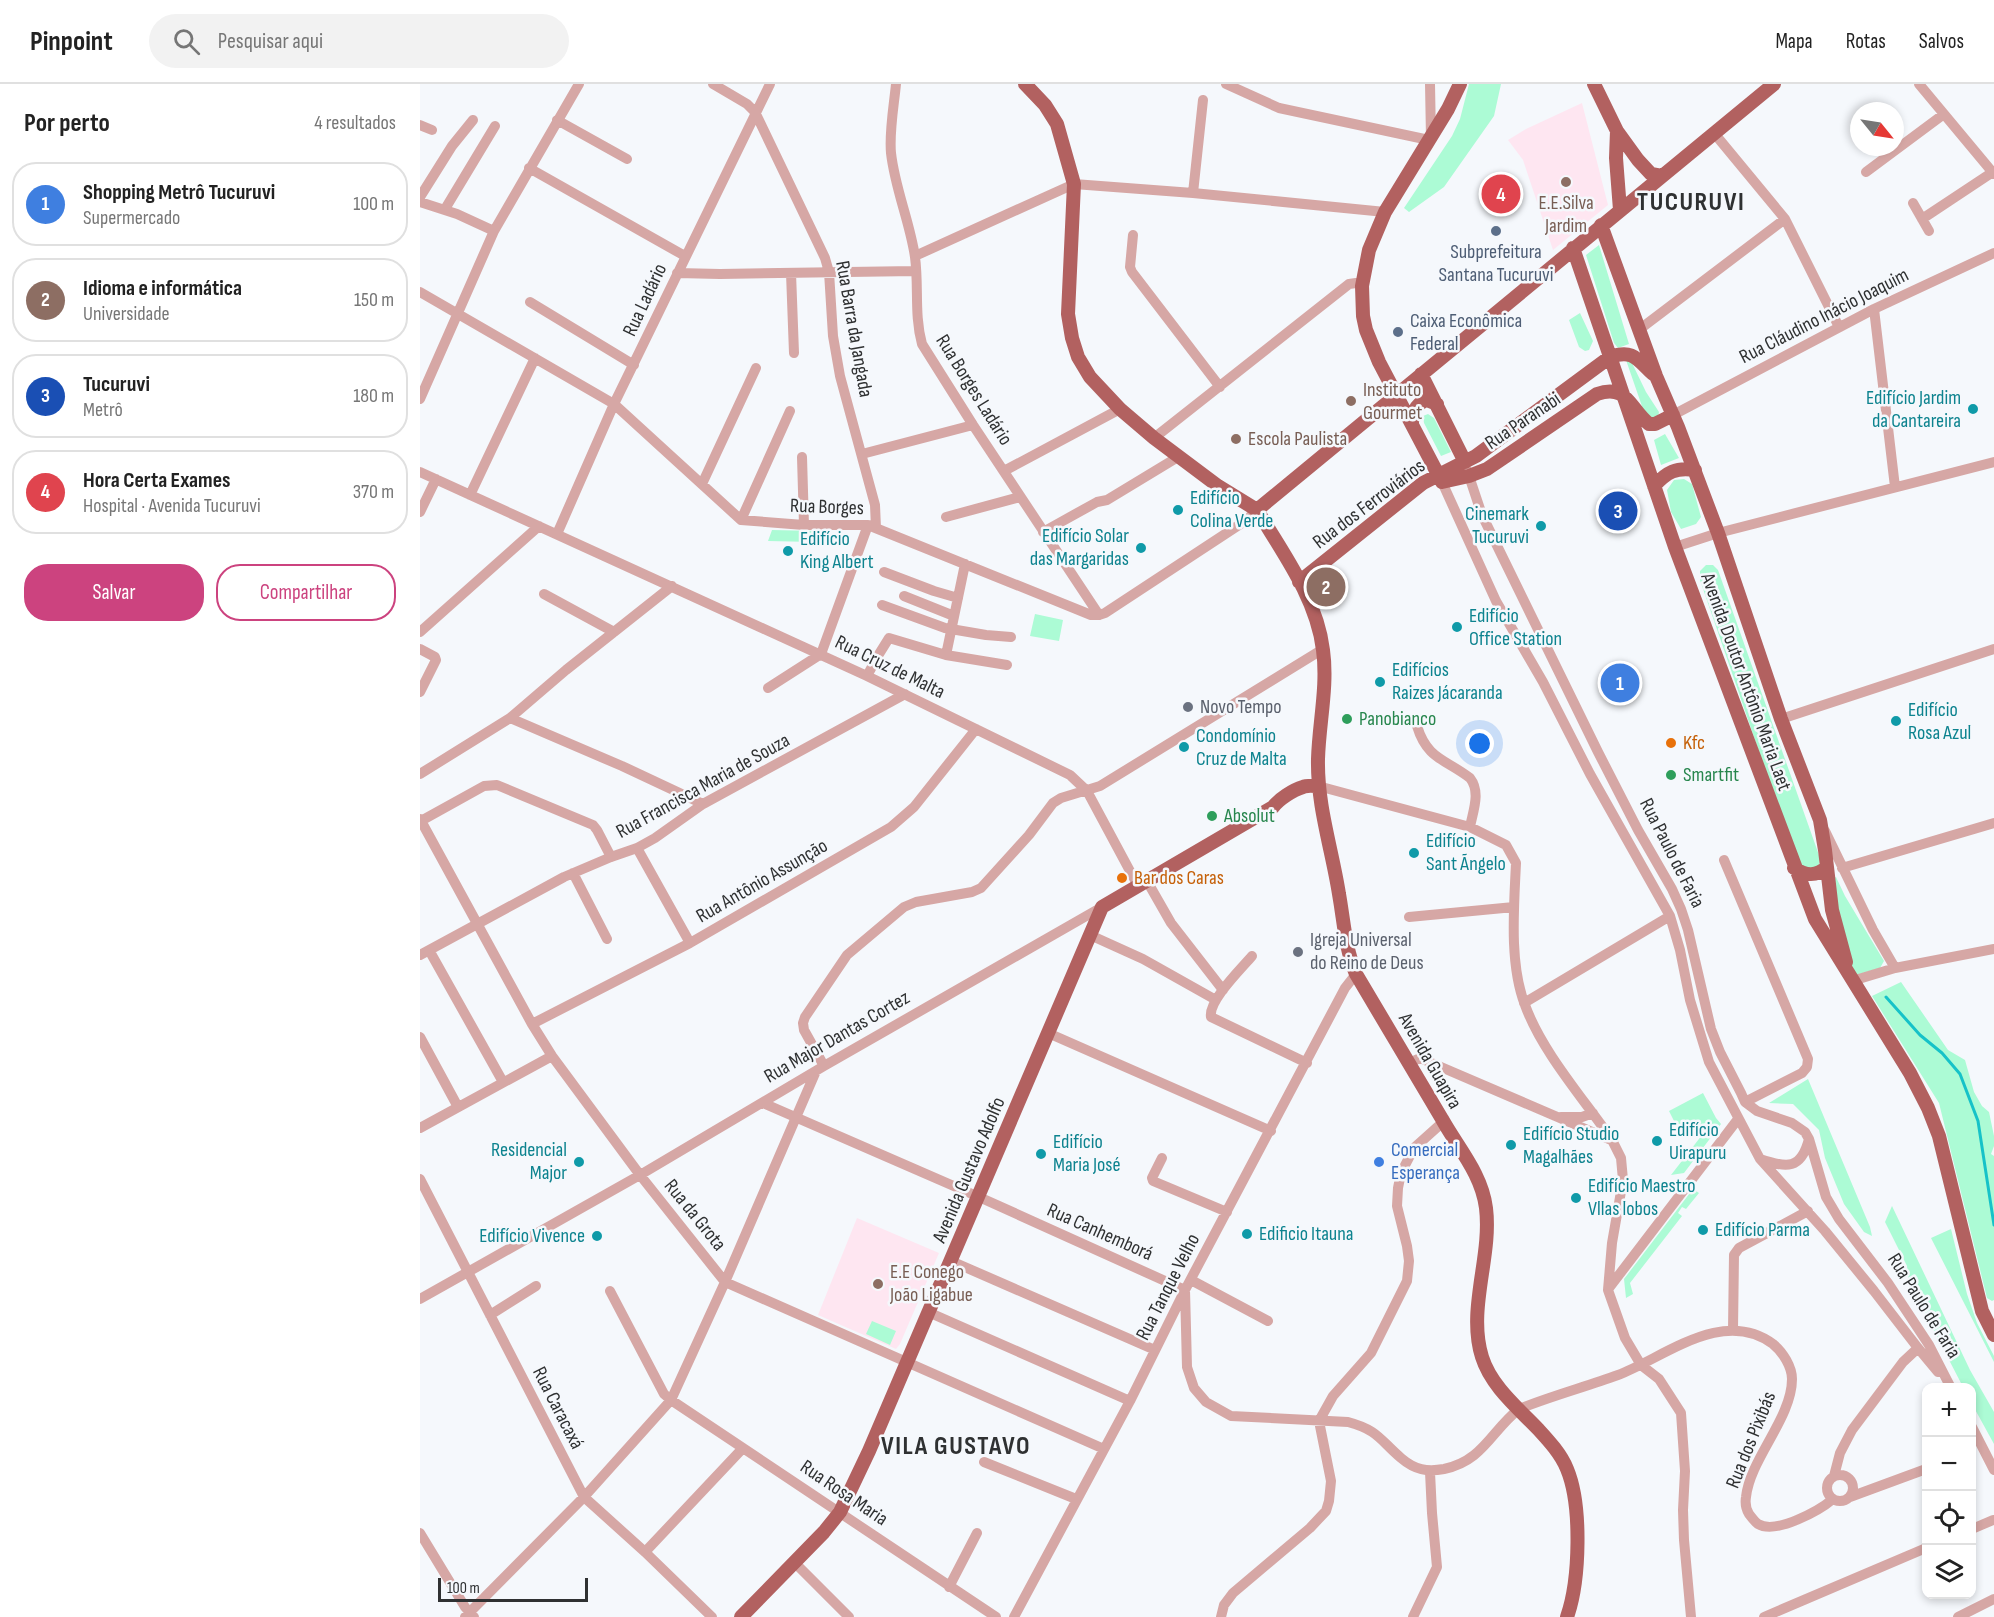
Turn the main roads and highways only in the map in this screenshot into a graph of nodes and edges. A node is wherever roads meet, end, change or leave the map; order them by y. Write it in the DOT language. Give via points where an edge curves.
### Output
graph roads {
  1 [pos="1025,84"];
  2 [pos="1449,84"];
  3 [pos="1460,84"];
  4 [pos="1594,84"];
  5 [pos="1774,84"];
  6 [pos="1617,131"];
  7 [pos="1432,136"];
  8 [pos="1662,176"];
  9 [pos="1620,210"];
  10 [pos="1601,225"];
  11 [pos="1574,248"];
  12 [pos="1610,357"];
  13 [pos="1421,374"];
  14 [pos="1656,376"];
  15 [pos="1397,394"];
  16 [pos="1622,394"];
  17 [pos="1437,404"];
  18 [pos="1673,415"];
  19 [pos="1412,422"];
  20 [pos="1465,462"];
  21 [pos="1695,470"];
  22 [pos="1440,478"];
  23 [pos="1654,486"];
  24 [pos="1257,510"];
  25 [pos="1299,582"];
  26 [pos="1318,786"];
  27 [pos="1827,867"];
  28 [pos="1794,868"];
  29 [pos="1102,907"];
  30 [pos="1851,978"];
  31 [pos="1988,1309"];
  32 [pos="1994,1335"];
  33 [pos="741,1617"];
  34 [pos="1568,1617"];
  1 -- 24 [label="main road" via="1057,124 1074,184 1068,314 1078,357 1090,377 1120,409 1178,457"];
  2 -- 7 [label="main road"];
  3 -- 7 [label="main road"];
  4 -- 6 [label="main road"];
  5 -- 8 [label="main road"];
  6 -- 8 [label="main road" via="1645,169"];
  6 -- 9 [label="main road"];
  7 -- 15 [label="main road, Rua Paulo de Faria" via="1385,212 1369,250 1362,286 1366,330"];
  8 -- 9 [label="main road"];
  9 -- 10 [label="main road"];
  10 -- 11 [label="main road"];
  10 -- 14 [label="main road, Avenida Doutor Antônio Maria Laet"];
  11 -- 12 [label="main road, Avenida Doutor Antônio Maria Laet"];
  11 -- 13 [label="main road"];
  12 -- 14 [label="main road" via="1629,353"];
  12 -- 16 [label="main road, Avenida Doutor Antônio Maria Laet"];
  12 -- 20 [label="main road, Rua Paranabi"];
  13 -- 15 [label="main road"];
  13 -- 17 [label="main road, Rua Paulo de Faria"];
  14 -- 18 [label="main road, Avenida Doutor Antônio Maria Laet"];
  15 -- 19 [label="main road, Rua Paulo de Faria"];
  15 -- 24 [label="main road"];
  16 -- 18 [label="main road, Avenida Doutor Antônio Maria Laet" via="1649,424"];
  16 -- 22 [label="main road, Rua Paranabi" via="1612,390 1597,393 1487,469 1469,476"];
  16 -- 23 [label="main road, Avenida Doutor Antônio Maria Laet"];
  17 -- 19 [label="main road" via="1424,400 1415,409"];
  17 -- 20 [label="main road, Rua Paulo de Faria"];
  18 -- 21 [label="main road, Avenida Doutor Antônio Maria Laet"];
  19 -- 22 [label="main road, Rua Paulo de Faria"];
  20 -- 22 [label="main road, Rua dos Ferroviários"];
  21 -- 23 [label="main road" via="1674,470"];
  21 -- 27 [label="main road, Avenida Doutor Antônio Maria Laet" via="1820,820"];
  22 -- 25 [label="main road, Rua dos Ferroviários" via="1423,483"];
  23 -- 28 [label="main road, Avenida Doutor Antônio Maria Laet"];
  24 -- 25 [label="main road, Avenida Guapira"];
  25 -- 26 [label="main road, Avenida Guapira" via="1323,649 1325,677"];
  26 -- 29 [label="main road, Rua Major Dantas Cortez" via="1281,807 1273,807"];
  26 -- 34 [label="main road, Avenida Guapira" via="1345,940 1356,974 1477,1175 1486,1209 1478,1313 1482,1358 1500,1388 1568,1469 1577,1530 1575,1591"];
  27 -- 28 [label="main road" via="1815,875"];
  27 -- 30 [label="main road, Avenida Doutor Antônio Maria Laet" via="1832,910"];
  28 -- 30 [label="main road, Avenida Doutor Antônio Maria Laet" via="1815,919"];
  29 -- 33 [label="main road, Avenida Gustavo Adolfo" via="840,1512"];
  30 -- 31 [label="main road, Avenida Doutor Antônio Maria Laet" via="1929,1108"];
  31 -- 32 [label="main road, Avenida Doutor Antônio Maria Laet"];
}
